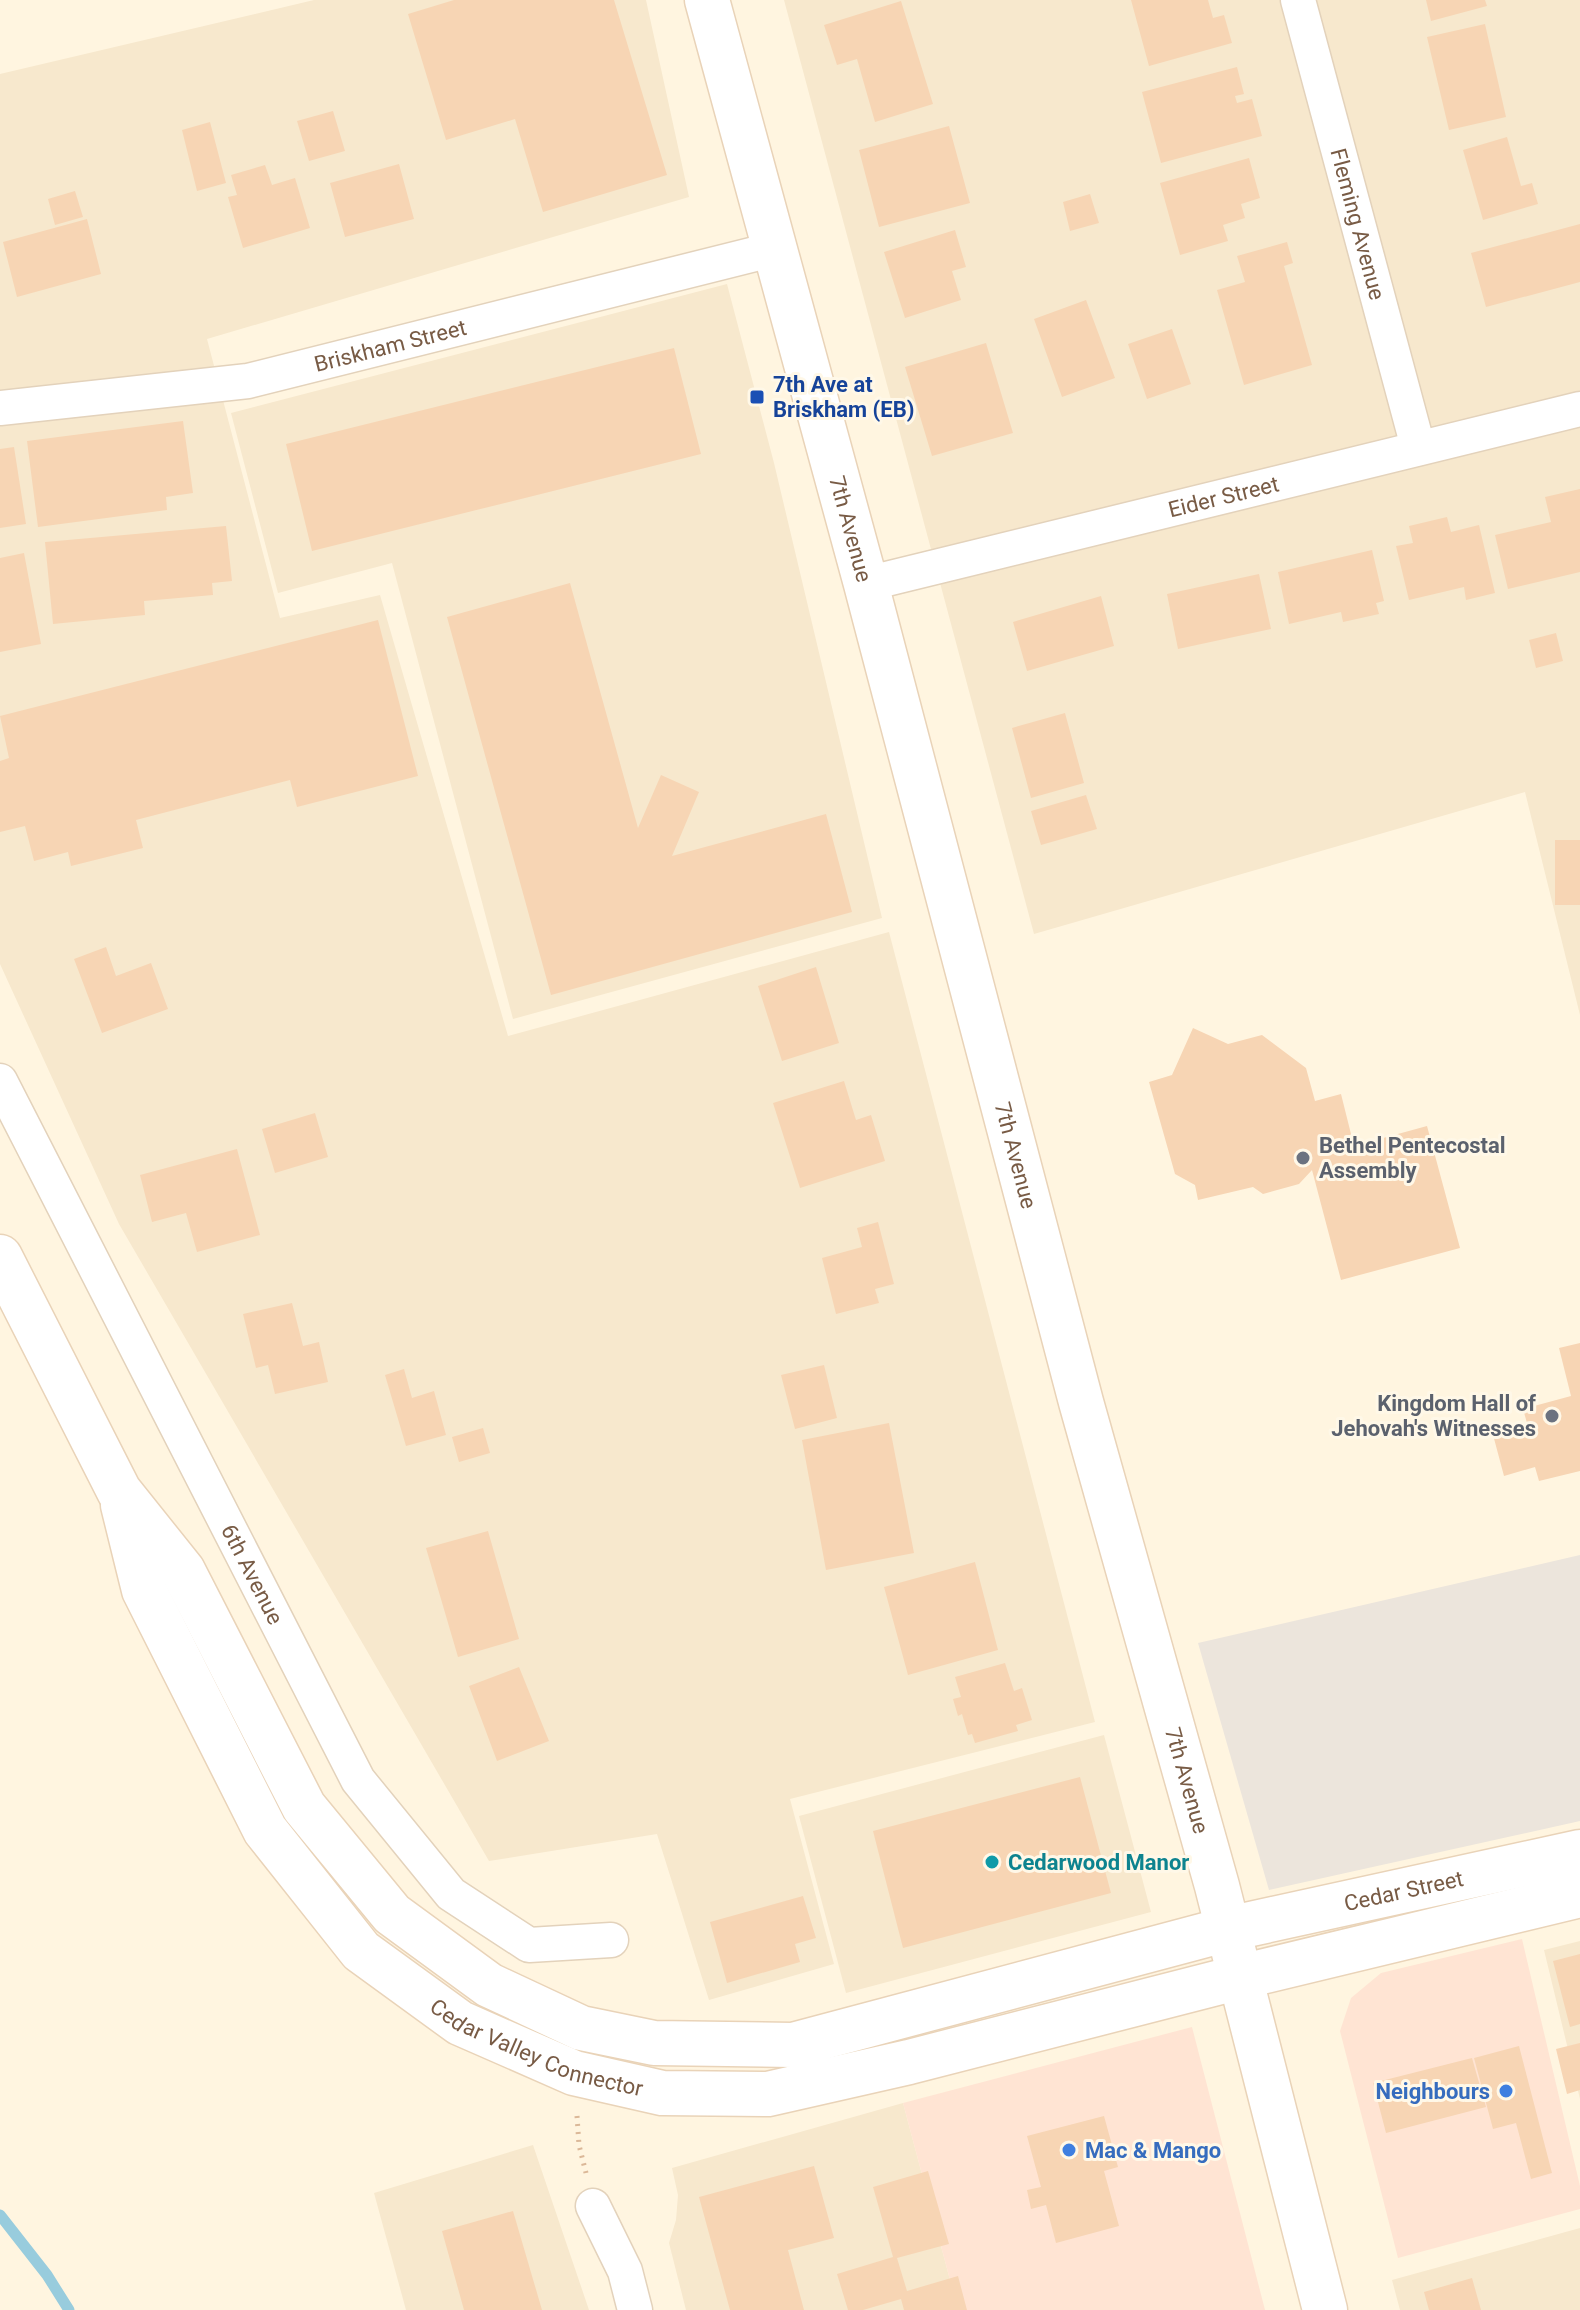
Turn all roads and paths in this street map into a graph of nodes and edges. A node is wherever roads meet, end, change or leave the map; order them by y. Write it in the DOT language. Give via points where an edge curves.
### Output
graph roads {
  1 [pos="707,0"];
  2 [pos="1298,0"];
  3 [pos="775,249"];
  4 [pos="0,408"];
  5 [pos="1580,409"];
  6 [pos="1418,447"];
  7 [pos="866,584"];
  8 [pos="0,1081"];
  9 [pos="0,1257"];
  10 [pos="119,1491"];
  11 [pos="1580,1852"];
  12 [pos="1580,1895"];
  13 [pos="1228,1929"];
  14 [pos="611,1940"];
  15 [pos="1240,1977"];
  16 [pos="574,2073"];
  17 [pos="593,2206"];
  18 [pos="635,2310"];
  19 [pos="1325,2310"];
  1 -- 3 [label="main road, 7th Avenue"];
  2 -- 6 [label="street, Fleming Avenue"];
  3 -- 4 [label="street, Briskham Street" via="248,381"];
  3 -- 7 [label="main road, 7th Avenue"];
  5 -- 6 [label="street, Eider Street"];
  6 -- 7 [label="street, Eider Street"];
  7 -- 13 [label="main road, 7th Avenue" via="1077,1387"];
  8 -- 14 [label="street, 6th Avenue" via="358,1780 451,1894 529,1945"];
  9 -- 10 [label="main road, Cedar Valley Connector"];
  10 -- 13 [label="main road, Cedar Valley Connector" via="183,1571 304,1807 392,1914 489,1985 581,2028 654,2043 793,2045"];
  10 -- 16 [label="main road, Cedar Valley Connector" via="144,1590 265,1830 361,1951 460,2023"];
  11 -- 13 [label="main road, Cedar Street"];
  12 -- 15 [label="main road, Cedar Street"];
  13 -- 15 [label="main road, 7th Avenue"];
  15 -- 16 [label="main road, Cedar Valley Connector" via="768,2094 662,2093"];
  15 -- 19 [label="main road, 7th Avenue"];
  16 -- 17 [label="path" via="579,2145"];
  17 -- 18 [label="street" via="625,2271"];
}
